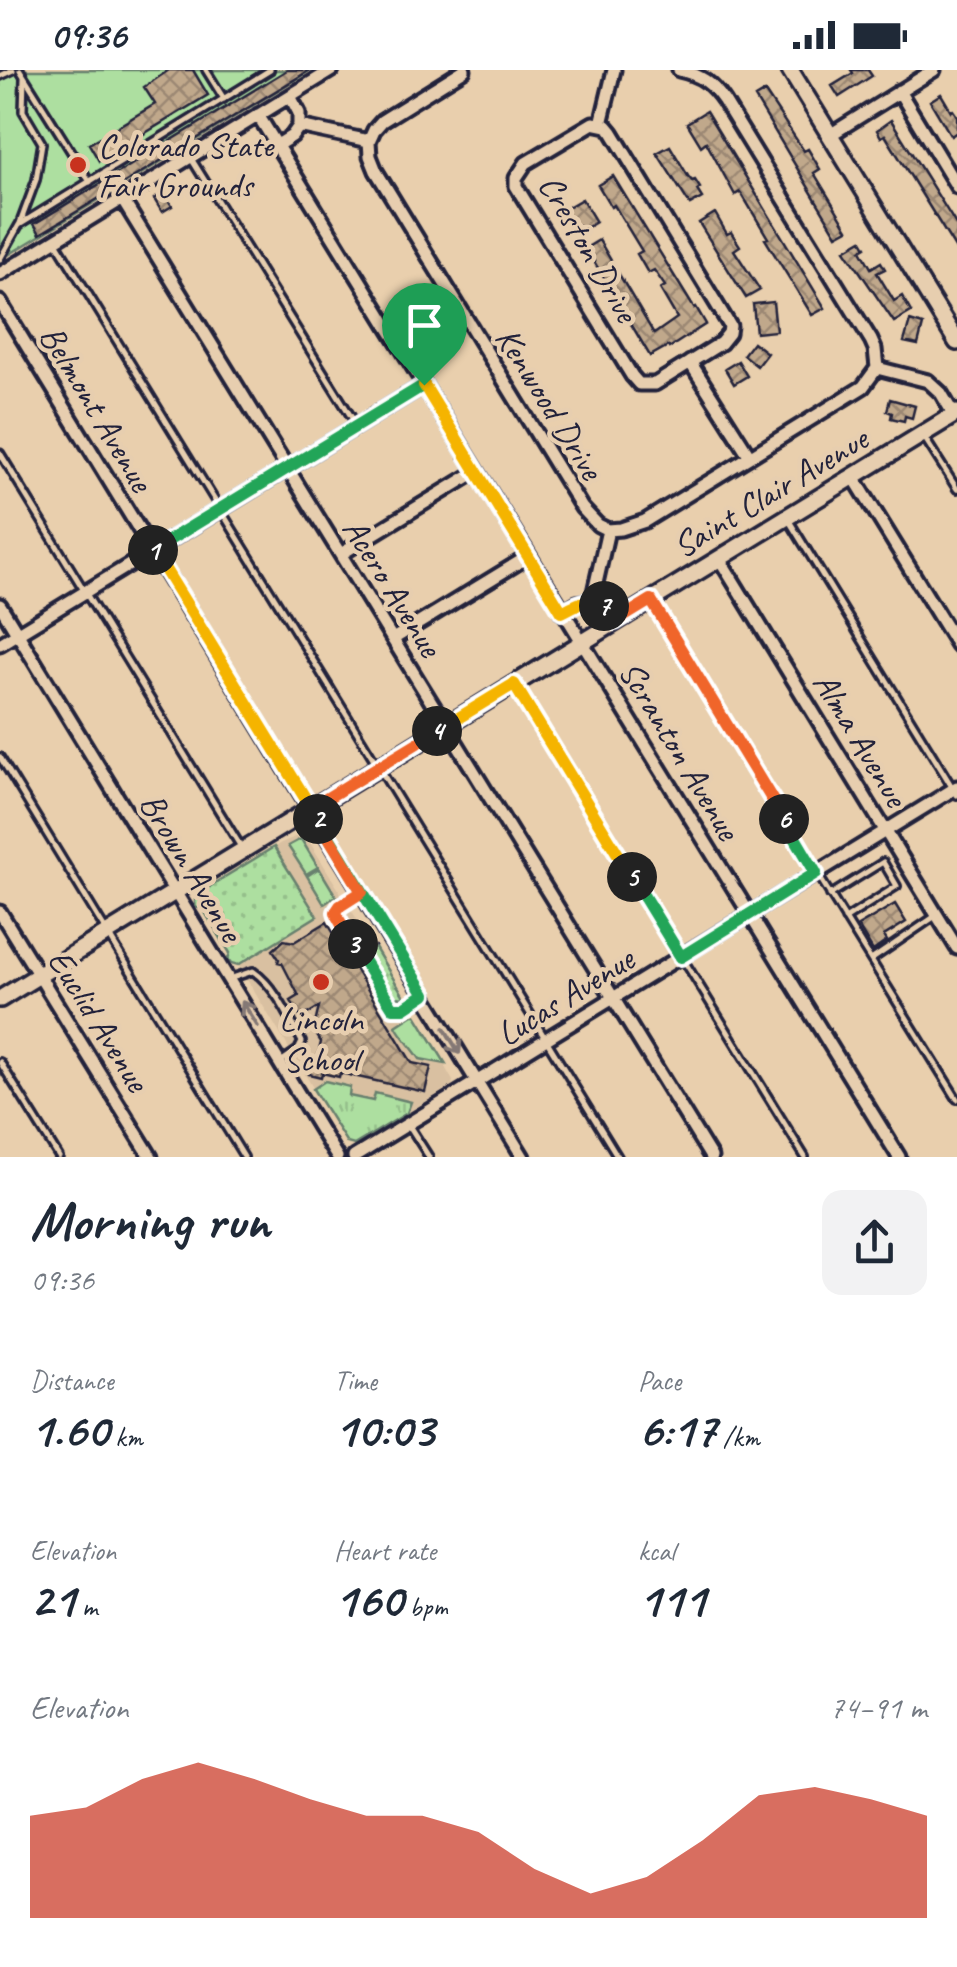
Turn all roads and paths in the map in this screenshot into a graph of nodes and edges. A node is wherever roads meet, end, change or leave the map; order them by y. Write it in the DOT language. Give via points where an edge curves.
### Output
graph roads {
  1 [pos="206,70"];
  2 [pos="270,70"];
  3 [pos="332,70"];
  4 [pos="464,70"];
  5 [pos="614,70"];
  6 [pos="680,70"];
  7 [pos="790,70"];
  8 [pos="934,70"];
  9 [pos="19,72"];
  10 [pos="0,76"];
  11 [pos="899,92"];
  12 [pos="290,96"];
  13 [pos="224,99"];
  14 [pos="258,116"];
  15 [pos="601,124"];
  16 [pos="299,126"];
  17 [pos="830,135"];
  18 [pos="369,141"];
  19 [pos="276,146"];
  20 [pos="190,157"];
  21 [pos="90,182"];
  22 [pos="957,187"];
  23 [pos="122,199"];
  24 [pos="18,226"];
  25 [pos="56,240"];
  26 [pos="0,259"];
  27 [pos="0,274"];
  28 [pos="0,302"];
  29 [pos="957,342"];
  30 [pos="690,362"];
  31 [pos="876,368"];
  32 [pos="424,385"];
  33 [pos="955,414"];
  34 [pos="356,426"];
  35 [pos="923,434"];
  36 [pos="0,453"];
  37 [pos="749,455"];
  38 [pos="287,468"];
  39 [pos="477,471"];
  40 [pos="853,476"];
  41 [pos="957,490"];
  42 [pos="221,509"];
  43 [pos="787,516"];
  44 [pos="608,530"];
  45 [pos="152,550"];
  46 [pos="341,554"];
  47 [pos="529,556"];
  48 [pos="719,558"];
  49 [pos="85,592"];
  50 [pos="651,600"];
  51 [pos="592,601"];
  52 [pos="0,605"];
  53 [pos="562,612"];
  54 [pos="615,622"];
  55 [pos="18,634"];
  56 [pos="393,639"];
  57 [pos="582,642"];
  58 [pos="0,644"];
  59 [pos="957,645"];
  60 [pos="514,684"];
  61 [pos="446,725"];
  62 [pos="0,757"];
  63 [pos="379,766"];
  64 [pos="956,790"];
  65 [pos="311,808"];
  66 [pos="885,831"];
  67 [pos="242,850"];
  68 [pos="816,873"];
  69 [pos="175,892"];
  70 [pos="362,892"];
  71 [pos="830,895"];
  72 [pos="0,912"];
  73 [pos="748,915"];
  74 [pos="936,915"];
  75 [pos="845,918"];
  76 [pos="108,933"];
  77 [pos="390,937"];
  78 [pos="957,948"];
  79 [pos="360,955"];
  80 [pos="681,957"];
  81 [pos="871,960"];
  82 [pos="39,976"];
  83 [pos="228,979"];
  84 [pos="425,994"];
  85 [pos="0,998"];
  86 [pos="612,998"];
  87 [pos="545,1040"];
  88 [pos="0,1062"];
  89 [pos="280,1063"];
  90 [pos="477,1082"];
  91 [pos="957,1099"];
  92 [pos="409,1124"];
  93 [pos="59,1157"];
  94 [pos="151,1157"];
  95 [pos="244,1157"];
  96 [pos="338,1157"];
  97 [pos="354,1157"];
  98 [pos="429,1157"];
  99 [pos="523,1157"];
  100 [pos="618,1157"];
  101 [pos="711,1157"];
  102 [pos="805,1157"];
  103 [pos="899,1157"];
  1 -- 13 [label="lane"];
  2 -- 13 [label="lane"];
  3 -- 12 [label="street"];
  4 -- 18 [label="street" via="382,121"];
  5 -- 15 [label="street"];
  6 -- 31 [label="street" via="703,78 724,100 871,340"];
  7 -- 17 [label="street"];
  8 -- 11 [label="street"];
  9 -- 10 [label="lane"];
  9 -- 21 [label="lane"];
  9 -- 24 [label="lane" via="22,111 42,143"];
  11 -- 17 [label="street"];
  11 -- 22 [label="street"];
  12 -- 14 [label="street"];
  12 -- 16 [label="street"];
  13 -- 21 [label="lane"];
  14 -- 19 [label="street, Scranton Avenue"];
  14 -- 20 [label="street"];
  15 -- 30 [label="street, Creston Drive" via="728,319 726,338"];
  15 -- 30 [label="street, Creston Drive" via="526,163 516,186 639,384 655,384"];
  16 -- 18 [label="street"];
  16 -- 19 [label="street"];
  17 -- 29 [label="street"];
  18 -- 44 [label="street, Kenwood Drive" via="376,170 582,508"];
  19 -- 32 [label="street, Scranton Avenue"];
  20 -- 23 [label="street"];
  20 -- 34 [label="lane"];
  21 -- 24 [label="lane"];
  23 -- 25 [label="street"];
  23 -- 38 [label="street, Acero Avenue"];
  24 -- 26 [label="lane"];
  25 -- 27 [label="street"];
  25 -- 42 [label="lane"];
  28 -- 45 [label="street, Belmont Avenue"];
  30 -- 37 [label="street"];
  31 -- 33 [label="street" via="928,381"];
  31 -- 37 [label="street" via="863,387"];
  32 -- 34 [label="street"];
  32 -- 39 [label="street, Scranton Avenue"];
  33 -- 35 [label="street, Saint Clair Avenue"];
  34 -- 38 [label="street"];
  35 -- 40 [label="street, Saint Clair Avenue"];
  35 -- 41 [label="lane"];
  36 -- 49 [label="lane"];
  37 -- 44 [label="street" via="645,521"];
  38 -- 42 [label="street"];
  38 -- 46 [label="street, Acero Avenue"];
  39 -- 46 [label="street"];
  39 -- 47 [label="street, Scranton Avenue"];
  40 -- 43 [label="street, Saint Clair Avenue"];
  40 -- 59 [label="street"];
  42 -- 45 [label="street"];
  42 -- 63 [label="lane"];
  43 -- 48 [label="street, Saint Clair Avenue"];
  43 -- 64 [label="lane"];
  44 -- 51 [label="street"];
  45 -- 49 [label="street"];
  45 -- 65 [label="street, Belmont Avenue"];
  46 -- 56 [label="street, Acero Avenue"];
  47 -- 53 [label="street, Scranton Avenue"];
  47 -- 56 [label="street"];
  48 -- 50 [label="street, Saint Clair Avenue"];
  48 -- 66 [label="street, Alma Avenue"];
  49 -- 55 [label="street"];
  49 -- 67 [label="lane"];
  50 -- 54 [label="street, Saint Clair Avenue"];
  50 -- 68 [label="lane"];
  51 -- 53 [label="street"];
  51 -- 54 [label="street" via="606,607"];
  52 -- 55 [label="street, Brown Avenue"];
  53 -- 57 [label="street, Scranton Avenue"];
  54 -- 57 [label="street, Saint Clair Avenue"];
  55 -- 58 [label="street"];
  55 -- 69 [label="street, Brown Avenue"];
  56 -- 61 [label="street, Acero Avenue"];
  57 -- 60 [label="street, Saint Clair Avenue"];
  57 -- 73 [label="street, Scranton Avenue"];
  60 -- 61 [label="street, Saint Clair Avenue"];
  60 -- 80 [label="lane"];
  61 -- 63 [label="street, Saint Clair Avenue"];
  61 -- 86 [label="street, Acero Avenue"];
  62 -- 76 [label="lane"];
  63 -- 65 [label="street, Saint Clair Avenue"];
  63 -- 87 [label="lane"];
  64 -- 66 [label="street, Lucas Avenue"];
  65 -- 67 [label="street, Saint Clair Avenue"];
  65 -- 70 [label="street, Belmont Avenue"];
  66 -- 68 [label="street, Lucas Avenue"];
  66 -- 74 [label="street, Alma Avenue"];
  67 -- 69 [label="street, Saint Clair Avenue"];
  68 -- 71 [label="lane"];
  68 -- 73 [label="street, Lucas Avenue"];
  69 -- 76 [label="street, Saint Clair Avenue"];
  69 -- 83 [label="street, Brown Avenue"];
  70 -- 77 [label="street, Belmont Avenue"];
  70 -- 79 [label="lane" via="336,912"];
  71 -- 75 [label="lane"];
  71 -- 75 [label="lane" via="883,862 897,886"];
  72 -- 82 [label="street, Euclid Avenue"];
  73 -- 80 [label="street, Lucas Avenue"];
  73 -- 103 [label="street, Scranton Avenue"];
  74 -- 78 [label="street, Alma Avenue"];
  74 -- 81 [label="lane"];
  75 -- 81 [label="lane"];
  76 -- 82 [label="street, Saint Clair Avenue"];
  76 -- 95 [label="lane"];
  77 -- 79 [label="path"];
  77 -- 84 [label="street, Belmont Avenue"];
  79 -- 84 [label="lane" via="393,1008"];
  80 -- 86 [label="street, Lucas Avenue"];
  80 -- 102 [label="lane"];
  81 -- 91 [label="lane"];
  82 -- 85 [label="street, Saint Clair Avenue"];
  82 -- 94 [label="street, Euclid Avenue"];
  89 -- 83 [label="street, Brown Avenue, one-way"];
  83 -- 89 [label="lane" via="253,970 265,981 302,1042"];
  84 -- 90 [label="street, Belmont Avenue, one-way"];
  86 -- 87 [label="street, Lucas Avenue"];
  86 -- 101 [label="street, Acero Avenue"];
  87 -- 90 [label="street, Lucas Avenue"];
  87 -- 100 [label="lane"];
  88 -- 93 [label="lane"];
  89 -- 96 [label="street, Brown Avenue"];
  90 -- 92 [label="street, Lucas Avenue"];
  90 -- 99 [label="street, Belmont Avenue"];
  92 -- 97 [label="street, Lucas Avenue"];
  92 -- 98 [label="lane"];
}
